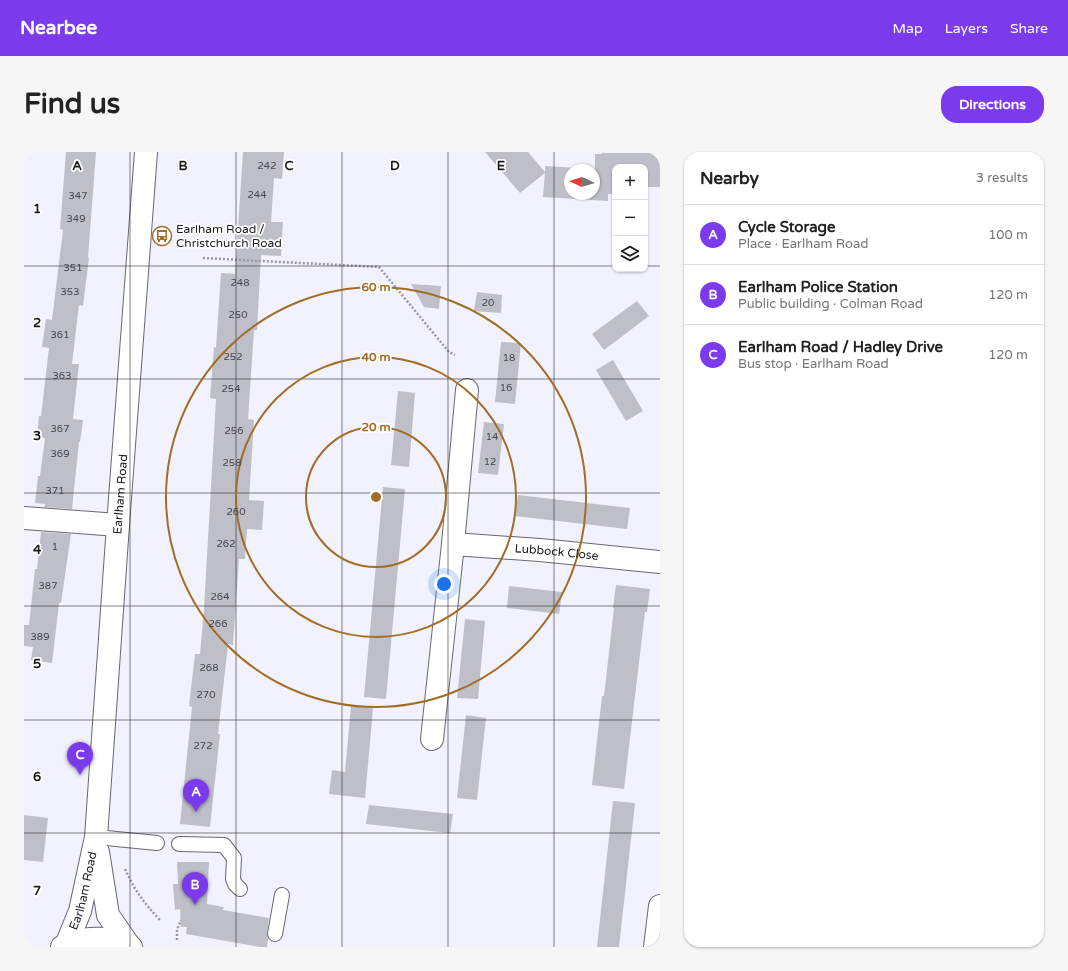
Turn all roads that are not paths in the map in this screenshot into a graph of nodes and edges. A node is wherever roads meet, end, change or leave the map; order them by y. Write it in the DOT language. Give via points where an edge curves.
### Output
graph roads {
  1 [pos="146,152"];
  2 [pos="467,390"];
  3 [pos="24,518"];
  4 [pos="118,525"];
  5 [pos="453,544"];
  6 [pos="660,562"];
  7 [pos="432,739"];
  8 [pos="106,838"];
  9 [pos="157,843"];
  10 [pos="178,844"];
  11 [pos="240,889"];
  12 [pos="282,895"];
  13 [pos="660,906"];
  14 [pos="275,934"];
  15 [pos="64,945"];
  16 [pos="130,946"];
  17 [pos="655,947"];
  1 -- 4 [label="main road, Earlham Road"];
  2 -- 5 [label="main road"];
  3 -- 4 [label="main road"];
  4 -- 8 [label="main road, Earlham Road"];
  5 -- 6 [label="main road, Lubbock Close"];
  5 -- 7 [label="main road"];
  8 -- 9 [label="lane"];
  8 -- 15 [label="main road, Earlham Road" via="80,911"];
  8 -- 16 [label="main road, Earlham Road" via="108,915"];
  10 -- 11 [label="lane" via="224,845 234,858 233,879"];
  12 -- 14 [label="lane"];
  13 -- 17 [label="main road"];
  15 -- 16 [label="main road" via="85,939 105,939"];
}
